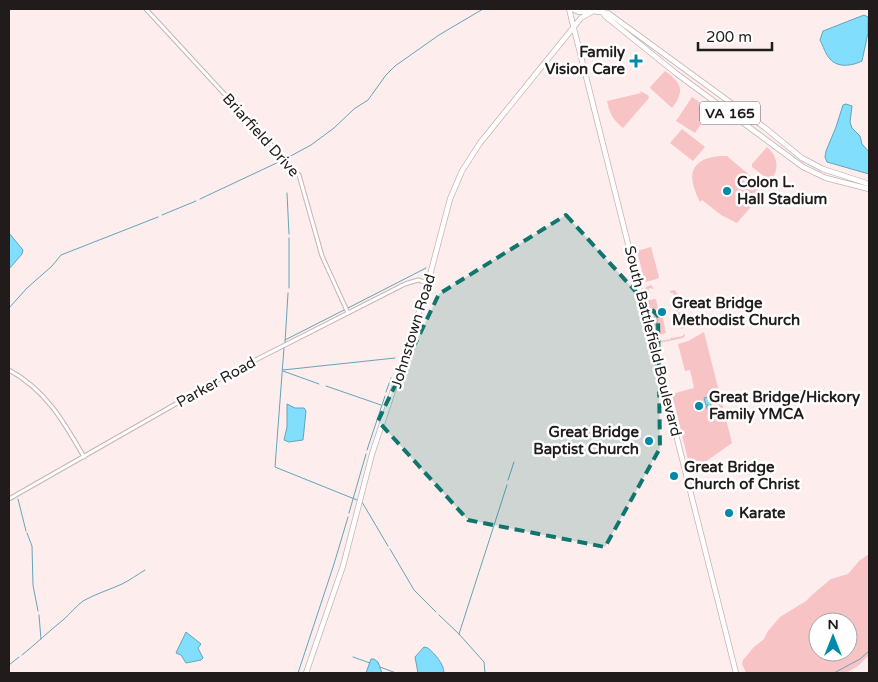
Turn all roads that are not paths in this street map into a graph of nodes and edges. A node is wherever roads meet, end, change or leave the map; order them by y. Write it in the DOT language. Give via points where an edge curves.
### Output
graph roads {
  1 [pos="146,9"];
  2 [pos="571,9"];
  3 [pos="593,11"];
  4 [pos="603,12"];
  5 [pos="610,20"];
  6 [pos="574,26"];
  7 [pos="640,37"];
  8 [pos="869,184"];
  9 [pos="869,189"];
  10 [pos="428,283"];
  11 [pos="348,313"];
  12 [pos="9,370"];
  13 [pos="84,457"];
  14 [pos="9,499"];
  15 [pos="305,673"];
  16 [pos="736,673"];
  1 -- 11 [label="street, Briarfield Drive" via="300,175 322,256"];
  2 -- 3 [label="main road, VA 165"];
  2 -- 6 [label="main road, South Battlefield Boulevard / VA 165"];
  3 -- 4 [label="main road, VA 165"];
  3 -- 6 [label="main road, Johnstown Road"];
  4 -- 5 [label="main road, VA 165"];
  4 -- 7 [label="main road, VA 165"];
  5 -- 7 [label="main road"];
  5 -- 9 [label="main road, VA 165" via="803,167 826,178"];
  6 -- 10 [label="main road, Johnstown Road" via="468,161 450,199"];
  6 -- 16 [label="main road, South Battlefield Boulevard"];
  7 -- 8 [label="main road, VA 165" via="802,158 823,169"];
  10 -- 11 [label="street, Parker Road" via="412,281"];
  10 -- 15 [label="main road, Johnstown Road" via="367,470 336,590"];
  11 -- 13 [label="street, Parker Road" via="230,373"];
  12 -- 13 [label="street" via="36,388 50,403"];
  13 -- 14 [label="street, Parker Road"];
}
